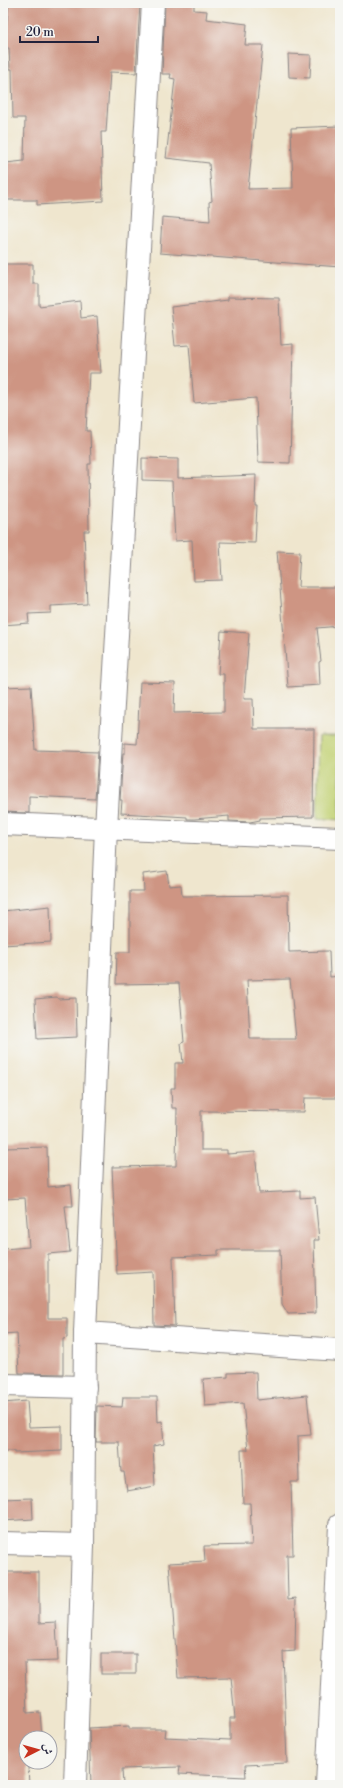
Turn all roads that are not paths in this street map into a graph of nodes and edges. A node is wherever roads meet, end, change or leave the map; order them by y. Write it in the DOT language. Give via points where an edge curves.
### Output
graph roads {
  1 [pos="153,3"];
  2 [pos="3,824"];
  3 [pos="106,828"];
  4 [pos="340,838"];
  5 [pos="85,1333"];
  6 [pos="340,1350"];
  7 [pos="3,1385"];
  8 [pos="85,1387"];
  9 [pos="340,1525"];
  10 [pos="3,1543"];
  11 [pos="83,1545"];
  12 [pos="338,1575"];
  13 [pos="75,1785"];
  14 [pos="327,1785"];
  1 -- 3 [label="street"];
  2 -- 3 [label="street"];
  3 -- 4 [label="street"];
  3 -- 5 [label="street"];
  5 -- 6 [label="street"];
  5 -- 8 [label="street"];
  7 -- 8 [label="street"];
  8 -- 11 [label="street"];
  9 -- 12 [label="street"];
  10 -- 11 [label="street"];
  11 -- 13 [label="street"];
  12 -- 14 [label="street"];
}
